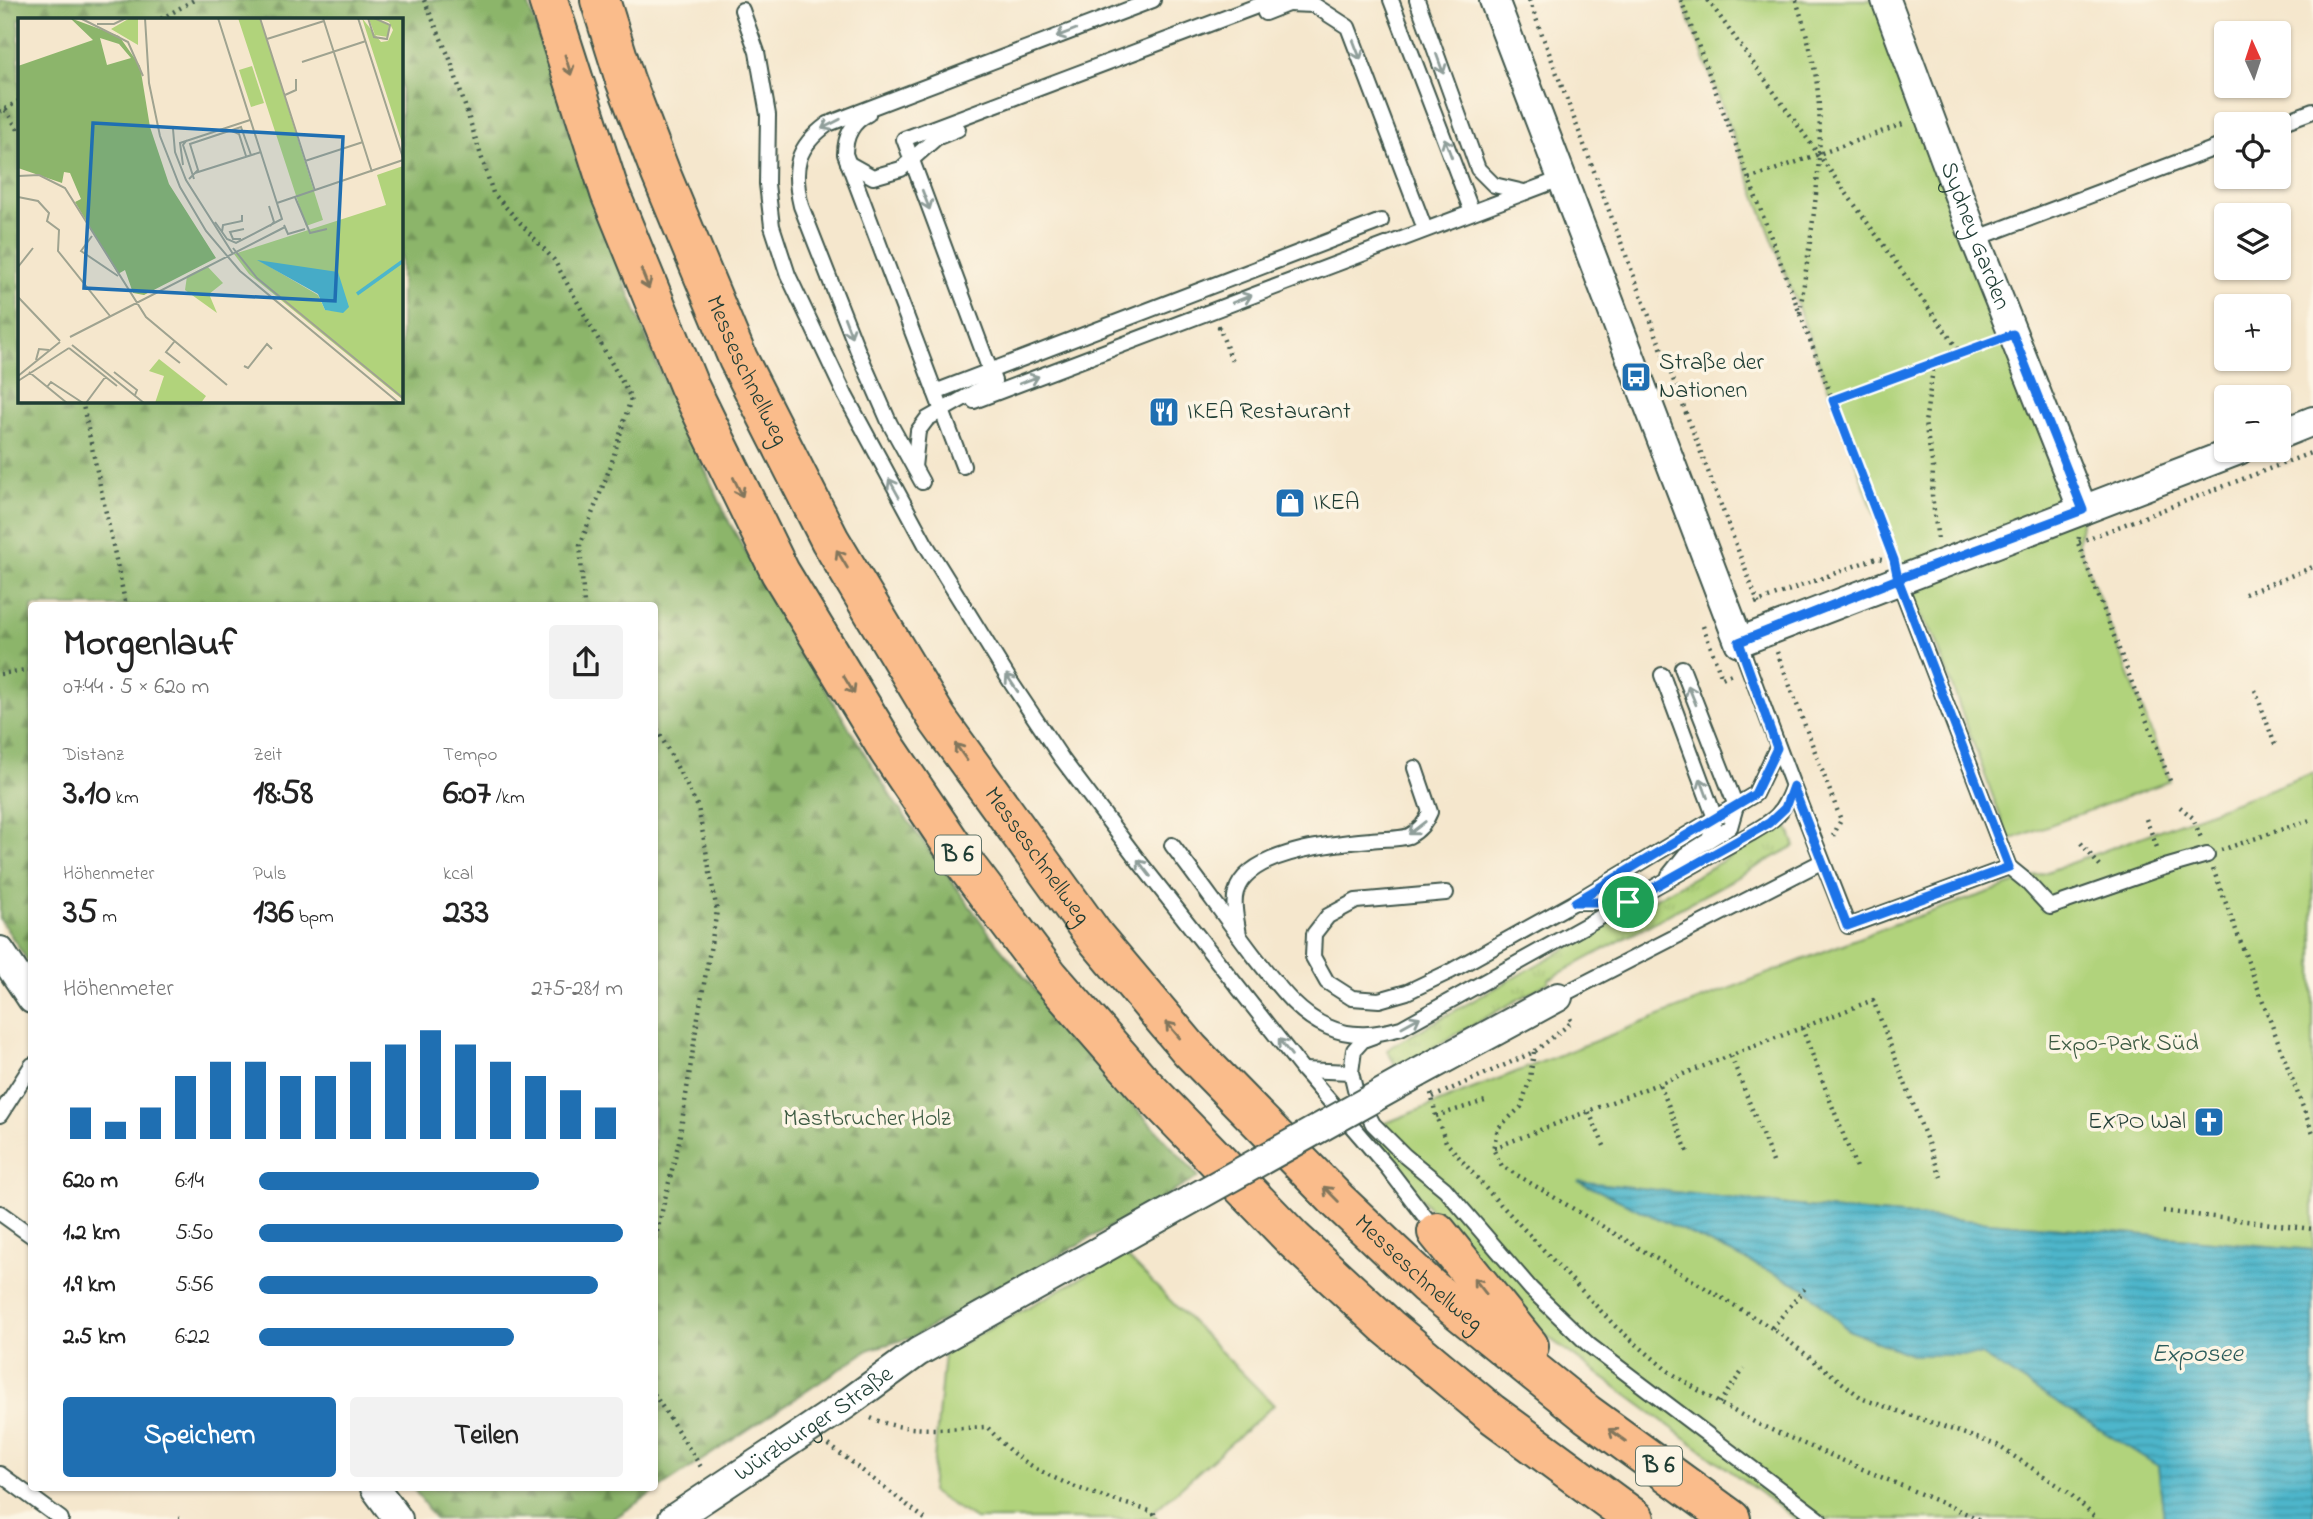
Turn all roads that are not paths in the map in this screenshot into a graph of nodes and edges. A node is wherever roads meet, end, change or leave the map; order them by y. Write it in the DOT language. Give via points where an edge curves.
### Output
graph roads {
  1 [pos="548,0"];
  2 [pos="600,0"];
  3 [pos="1153,0"];
  4 [pos="1391,0"];
  5 [pos="1417,0"];
  6 [pos="1494,0"];
  7 [pos="1886,0"];
  8 [pos="1286,1"];
  9 [pos="742,10"];
  10 [pos="901,95"];
  11 [pos="2313,111"];
  12 [pos="2291,119"];
  13 [pos="2214,149"];
  14 [pos="848,163"];
  15 [pos="1563,178"];
  16 [pos="1525,193"];
  17 [pos="1472,212"];
  18 [pos="1381,221"];
  19 [pos="1425,229"];
  20 [pos="1975,239"];
  21 [pos="935,392"];
  22 [pos="943,413"];
  23 [pos="2313,421"];
  24 [pos="2291,430"];
  25 [pos="2214,460"];
  26 [pos="963,466"];
  27 [pos="914,467"];
  28 [pos="922,482"];
  29 [pos="2083,510"];
  30 [pos="1896,570"];
  31 [pos="1739,642"];
  32 [pos="1682,668"];
  33 [pos="1662,675"];
  34 [pos="1777,748"];
  35 [pos="1415,768"];
  36 [pos="1793,786"];
  37 [pos="1736,806"];
  38 [pos="1716,818"];
  39 [pos="1709,840"];
  40 [pos="1172,845"];
  41 [pos="2207,855"];
  42 [pos="1821,862"];
  43 [pos="2009,867"];
  44 [pos="1664,881"];
  45 [pos="1446,893"];
  46 [pos="1575,902"];
  47 [pos="1628,902"];
  48 [pos="1239,936"];
  49 [pos="0,951"];
  50 [pos="28,993"];
  51 [pos="1558,998"];
  52 [pos="1377,1035"];
  53 [pos="1303,1070"];
  54 [pos="28,1071"];
  55 [pos="1350,1072"];
  56 [pos="0,1115"];
  57 [pos="0,1213"];
  58 [pos="1437,1232"];
  59 [pos="28,1233"];
  60 [pos="1587,1413"];
  61 [pos="0,1474"];
  62 [pos="377,1491"];
  63 [pos="61,1519"];
  64 [pos="398,1519"];
  65 [pos="673,1519"];
  66 [pos="1635,1519"];
  67 [pos="1731,1519"];
  68 [pos="1819,1519"];
  1 -- 66 [label="highway, B 6, one-way" via="610,193 689,386 780,572 888,750 964,863 1049,975 1144,1085 1294,1240 1491,1413"];
  60 -- 2 [label="highway, Messeschnellweg / B 6, one-way" via="1427,1285 1190,1050 1094,937 953,742 830,540 738,359 656,162"];
  3 -- 10 [label="lane, one-way"];
  17 -- 4 [label="lane, one-way"];
  5 -- 16 [label="lane, one-way" via="1478,169 1494,185"];
  6 -- 15 [label="street"];
  7 -- 20 [label="street, Sydney Garden"];
  8 -- 14 [label="lane" via="936,138 901,169 873,177"];
  8 -- 19 [label="lane, one-way" via="1314,5 1348,27"];
  8 -- 27 [label="lane, one-way" via="904,139 994,381 927,419 918,431"];
  53 -- 9 [label="lane, one-way" via="1062,759 969,615 885,472 788,275 772,226 766,103 757,52"];
  10 -- 14 [label="lane" via="858,119 845,140"];
  10 -- 27 [label="lane, one-way" via="828,124 811,136 798,158 796,183 858,351"];
  11 -- 12 [label="lane"];
  13 -- 20 [label="lane"];
  14 -- 21 [label="lane"];
  15 -- 16 [label="lane"];
  15 -- 31 [label="street"];
  16 -- 17 [label="lane"];
  17 -- 19 [label="lane"];
  18 -- 21 [label="lane"];
  22 -- 19 [label="lane, one-way"];
  20 -- 29 [label="street, Sydney Garden"];
  21 -- 22 [label="lane"];
  22 -- 26 [label="lane"];
  23 -- 24 [label="street"];
  25 -- 29 [label="street"];
  27 -- 28 [label="lane"];
  29 -- 30 [label="street"];
  30 -- 31 [label="street"];
  30 -- 43 [label="lane"];
  31 -- 34 [label="lane"];
  37 -- 32 [label="lane, one-way"];
  38 -- 33 [label="lane, one-way"];
  34 -- 36 [label="lane"];
  34 -- 37 [label="lane" via="1755,794"];
  35 -- 48 [label="lane, one-way" via="1430,813 1425,823 1408,836 1328,844 1270,860 1252,870 1240,881 1234,902"];
  36 -- 42 [label="lane"];
  36 -- 44 [label="lane" via="1785,808 1769,823"];
  37 -- 38 [label="lane"];
  37 -- 39 [label="lane" via="1730,827"];
  38 -- 39 [label="lane"];
  38 -- 46 [label="lane"];
  39 -- 44 [label="lane" via="1685,855"];
  40 -- 48 [label="lane"];
  41 -- 43 [label="lane" via="2050,907"];
  42 -- 43 [label="lane" via="1847,926"];
  42 -- 51 [label="lane"];
  44 -- 47 [label="lane"];
  45 -- 46 [label="lane" via="1356,901 1328,916 1314,934 1312,957 1327,982 1352,998 1379,1000 1407,992"];
  46 -- 47 [label="lane"];
  52 -- 47 [label="lane, one-way" via="1401,1028"];
  48 -- 52 [label="lane" via="1291,1002 1327,1027"];
  49 -- 50 [label="street"];
  51 -- 65 [label="street, Würzburger Straße, bridge" via="1426,1079 1117,1241 918,1352"];
  52 -- 55 [label="lane" via="1354,1050"];
  53 -- 55 [label="lane"];
  53 -- 58 [label="lane"];
  54 -- 56 [label="lane"];
  55 -- 68 [label="lane" via="1373,1124 1445,1189 1531,1289 1589,1345"];
  57 -- 59 [label="lane"];
  60 -- 58 [label="highway, one-way"];
  67 -- 60 [label="highway, Messeschnellweg / B 6, one-way"];
  61 -- 63 [label="lane"];
  62 -- 64 [label="street"];
}
